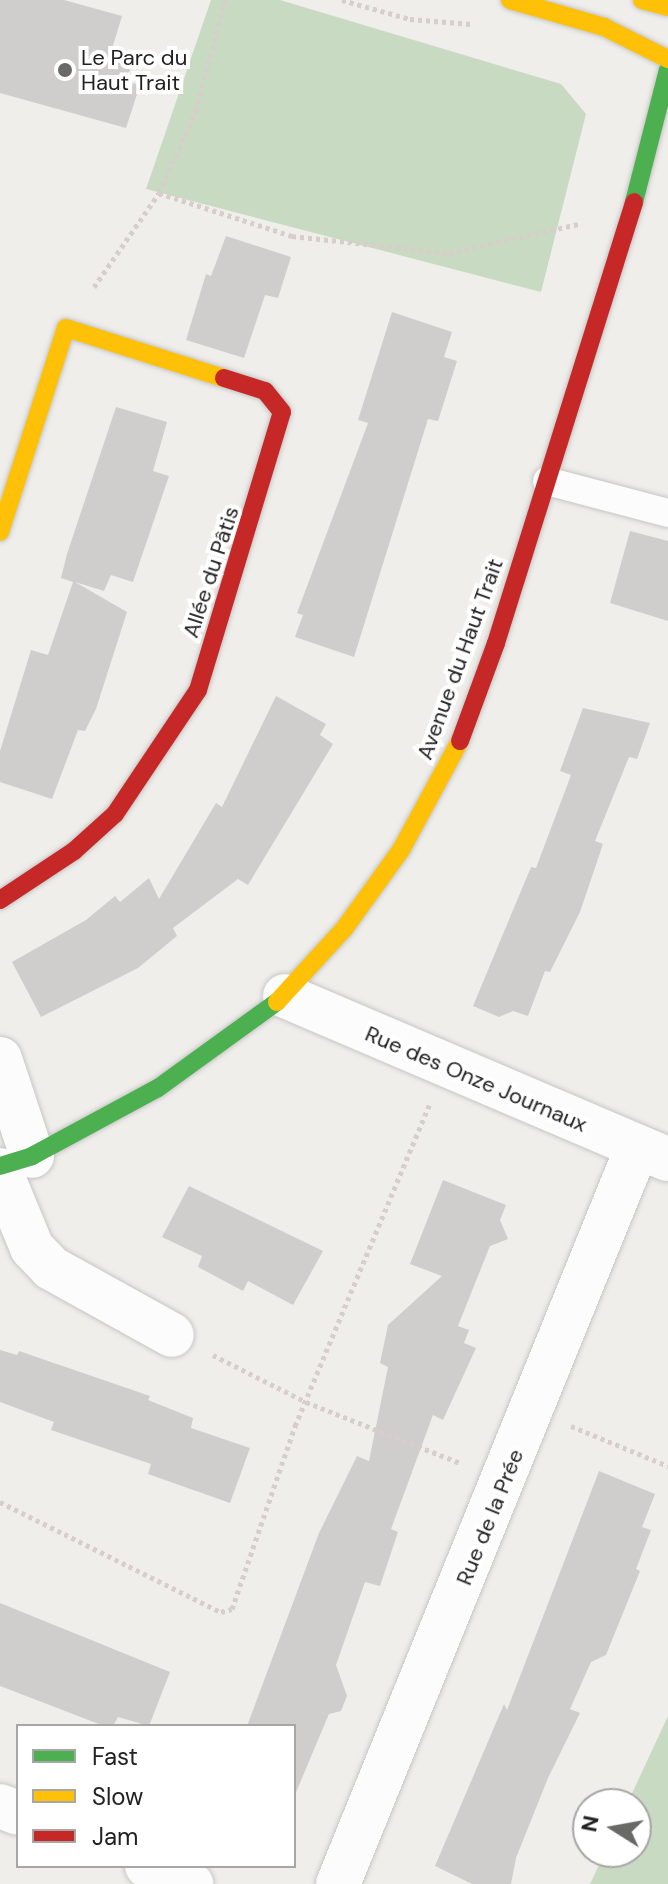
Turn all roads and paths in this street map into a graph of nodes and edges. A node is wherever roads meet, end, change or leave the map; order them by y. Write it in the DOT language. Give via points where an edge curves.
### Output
graph roads {
  1 [pos="225,0"];
  2 [pos="342,0"];
  3 [pos="642,0"];
  4 [pos="518,2"];
  5 [pos="668,7"];
  6 [pos="668,59"];
  7 [pos="668,70"];
  8 [pos="159,193"];
  9 [pos="631,212"];
  10 [pos="66,328"];
  11 [pos="547,481"];
  12 [pos="668,513"];
  13 [pos="0,532"];
  14 [pos="0,900"];
  15 [pos="285,996"];
  16 [pos="0,1059"];
  17 [pos="445,1067"];
  18 [pos="653,1153"];
  19 [pos="11,1164"];
  20 [pos="172,1335"];
  21 [pos="306,1402"];
  22 [pos="533,1411"];
  23 [pos="668,1466"];
  24 [pos="504,1480"];
  25 [pos="0,1502"];
  26 [pos="152,1868"];
  27 [pos="191,1884"];
  28 [pos="338,1884"];
  1 -- 8 [label="path" via="196,111"];
  2 -- 4 [label="path" via="410,19 490,26"];
  3 -- 5 [label="street"];
  4 -- 6 [label="street" via="604,27"];
  7 -- 9 [label="street, Avenue du Haut Trait" via="654,140"];
  8 -- 9 [label="path" via="292,236 449,253"];
  8 -- 10 [label="path"];
  9 -- 11 [label="street, Avenue du Haut Trait"];
  10 -- 13 [label="street"];
  10 -- 14 [label="street, Allée du Pâtis" via="265,391 282,412 281,428 198,690 173,734 115,814 50,869"];
  11 -- 12 [label="lane"];
  11 -- 15 [label="street, Avenue du Haut Trait" via="478,692 437,787 377,888"];
  15 -- 17 [label="street, Rue des Onze Journaux"];
  15 -- 19 [label="street, Avenue du Haut Trait" via="158,1088"];
  16 -- 19 [label="street"];
  17 -- 18 [label="street, Rue des Onze Journaux"];
  17 -- 21 [label="path"];
  18 -- 22 [label="street, Rue de la Prée"];
  19 -- 20 [label="street" via="32,1248 51,1268"];
  20 -- 21 [label="path"];
  21 -- 24 [label="path"];
  21 -- 25 [label="path" via="232,1609 221,1612"];
  22 -- 23 [label="path"];
  22 -- 24 [label="street, Rue de la Prée"];
  24 -- 28 [label="street, Rue de la Prée"];
  26 -- 27 [label="street"];
}
